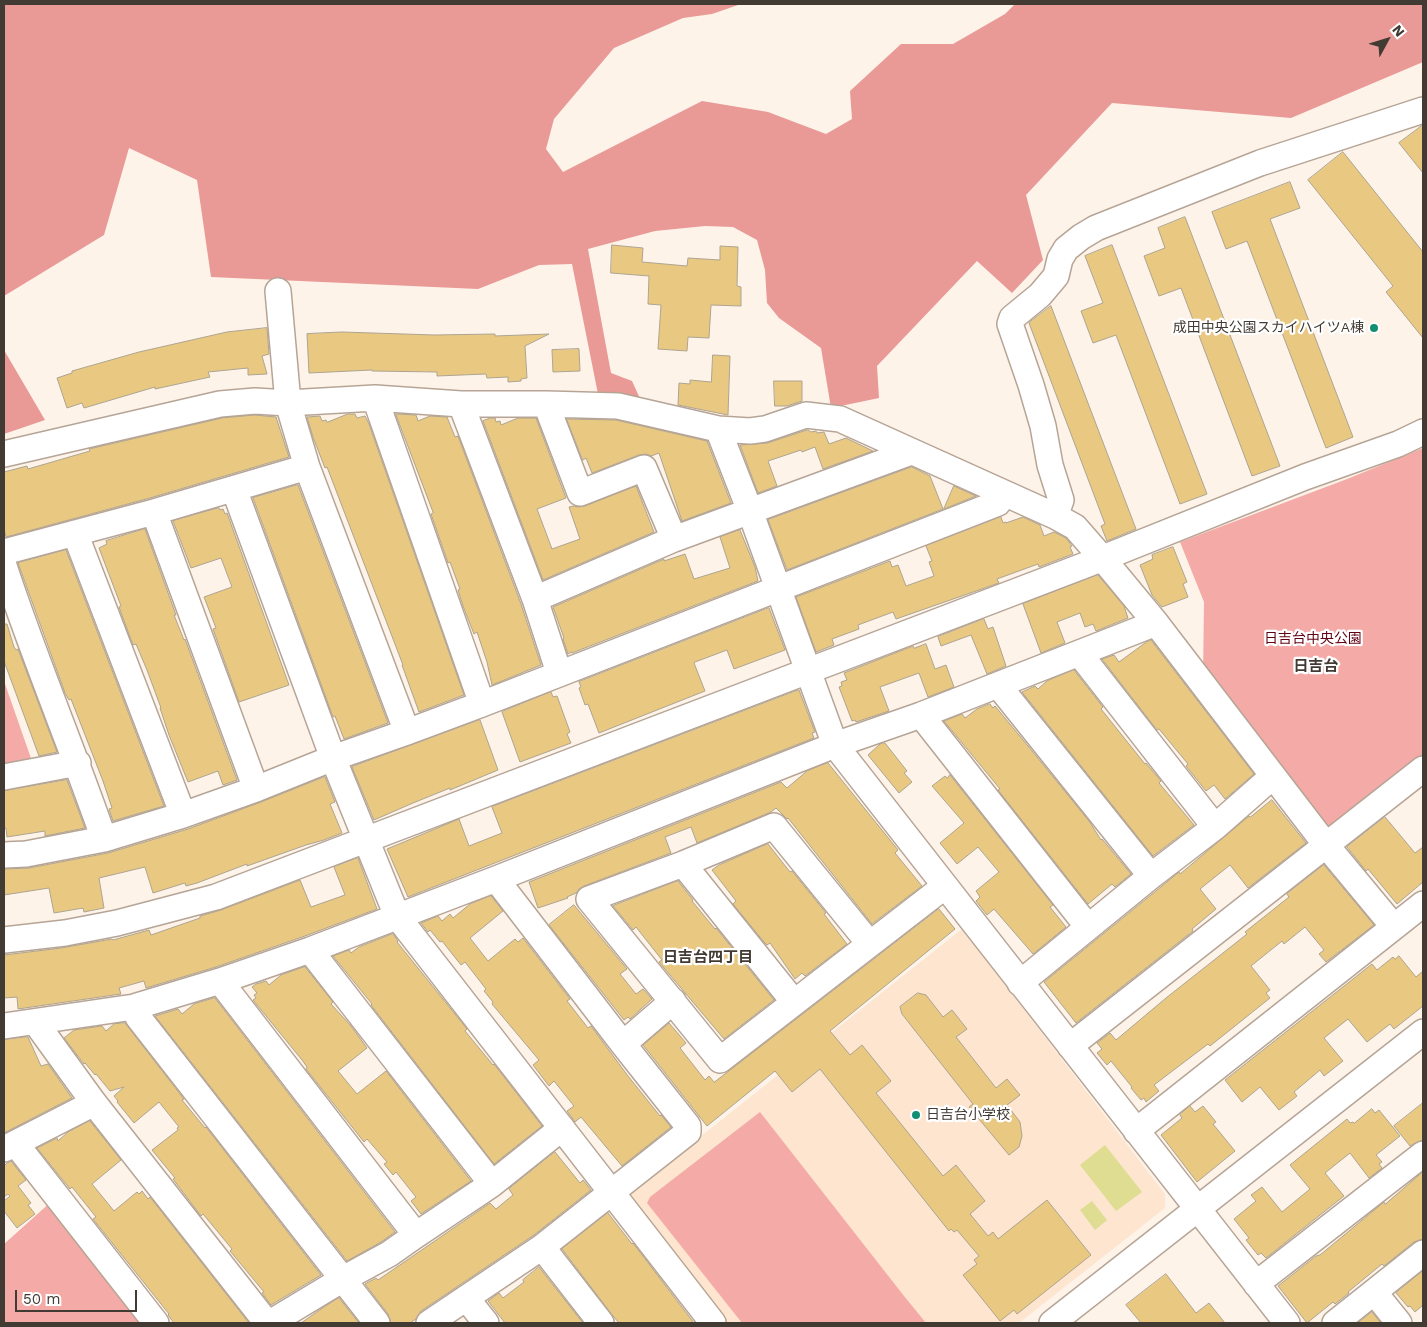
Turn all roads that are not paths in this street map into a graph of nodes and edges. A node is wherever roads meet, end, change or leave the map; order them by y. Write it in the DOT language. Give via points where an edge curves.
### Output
graph roads {
  1 [pos="1423,110"];
  2 [pos="278,291"];
  3 [pos="375,398"];
  4 [pos="288,404"];
  5 [pos="461,404"];
  6 [pos="546,404"];
  7 [pos="718,429"];
  8 [pos="1423,432"];
  9 [pos="911,452"];
  10 [pos="4,454"];
  11 [pos="307,468"];
  12 [pos="234,489"];
  13 [pos="1004,493"];
  14 [pos="154,512"];
  15 [pos="750,512"];
  16 [pos="1055,516"];
  17 [pos="75,533"];
  18 [pos="674,539"];
  19 [pos="4,552"];
  20 [pos="1103,559"];
  21 [pos="4,566"];
  22 [pos="778,589"];
  23 [pos="535,599"];
  24 [pos="1156,623"];
  25 [pos="14,629"];
  26 [pos="1079,653"];
  27 [pos="808,671"];
  28 [pos="559,673"];
  29 [pos="998,685"];
  30 [pos="482,704"];
  31 [pos="921,715"];
  32 [pos="407,732"];
  33 [pos="835,746"];
  34 [pos="332,758"];
  35 [pos="78,763"];
  36 [pos="1423,769"];
  37 [pos="1274,776"];
  38 [pos="4,777"];
  39 [pos="256,789"];
  40 [pos="183,814"];
  41 [pos="1215,827"];
  42 [pos="104,839"];
  43 [pos="365,839"];
  44 [pos="1326,846"];
  45 [pos="4,855"];
  46 [pos="682,864"];
  47 [pos="1151,876"];
  48 [pos="496,879"];
  49 [pos="945,886"];
  50 [pos="1423,904"];
  51 [pos="398,916"];
  52 [pos="1088,927"];
  53 [pos="1394,927"];
  54 [pos="4,940"];
  55 [pos="869,943"];
  56 [pos="310,950"];
  57 [pos="220,981"];
  58 [pos="1020,983"];
  59 [pos="673,1001"];
  60 [pos="794,1002"];
  61 [pos="134,1007"];
  62 [pos="36,1022"];
  63 [pos="4,1026"];
  64 [pos="1423,1032"];
  65 [pos="623,1044"];
  66 [pos="1070,1046"];
  67 [pos="94,1103"];
  68 [pos="562,1128"];
  69 [pos="1136,1131"];
  70 [pos="10,1146"];
  71 [pos="1423,1154"];
  72 [pos="492,1184"];
  73 [pos="612,1192"];
  74 [pos="1197,1209"];
  75 [pos="416,1235"];
  76 [pos="542,1246"];
  77 [pos="1423,1253"];
  78 [pos="343,1279"];
  79 [pos="1256,1284"];
  80 [pos="1374,1292"];
  81 [pos="467,1299"];
  82 [pos="156,1323"];
  83 [pos="268,1323"];
  84 [pos="377,1323"];
  85 [pos="429,1323"];
  86 [pos="486,1323"];
  87 [pos="601,1323"];
  88 [pos="713,1323"];
  89 [pos="1052,1323"];
  90 [pos="1287,1323"];
  91 [pos="1335,1323"];
  92 [pos="1399,1323"];
  1 -- 16 [label="street" via="1208,183 1096,228 1066,249 1056,276 1012,318 1010,324 1044,426 1050,465 1061,500"];
  2 -- 4 [label="street"];
  3 -- 4 [label="street"];
  3 -- 5 [label="street"];
  3 -- 30 [label="street"];
  4 -- 10 [label="street" via="255,401 220,404"];
  4 -- 11 [label="street"];
  5 -- 6 [label="street"];
  5 -- 23 [label="street"];
  6 -- 7 [label="street" via="618,406"];
  6 -- 18 [label="street" via="580,493 644,468"];
  7 -- 9 [label="street" via="765,429 806,415 840,419"];
  7 -- 15 [label="street"];
  8 -- 20 [label="street"];
  9 -- 13 [label="street"];
  9 -- 15 [label="street"];
  11 -- 12 [label="street"];
  11 -- 32 [label="street"];
  12 -- 14 [label="street"];
  12 -- 34 [label="street"];
  13 -- 16 [label="street"];
  13 -- 22 [label="street" via="998,503"];
  14 -- 17 [label="street"];
  14 -- 39 [label="street"];
  15 -- 18 [label="street"];
  15 -- 22 [label="street"];
  16 -- 20 [label="street" via="1080,531"];
  17 -- 19 [label="street"];
  17 -- 40 [label="street"];
  18 -- 23 [label="street"];
  20 -- 24 [label="street"];
  20 -- 27 [label="street"];
  21 -- 25 [label="street"];
  22 -- 27 [label="street"];
  22 -- 28 [label="street"];
  23 -- 28 [label="street"];
  24 -- 26 [label="street"];
  24 -- 37 [label="street"];
  25 -- 35 [label="street"];
  26 -- 29 [label="street"];
  26 -- 41 [label="street"];
  27 -- 33 [label="street"];
  27 -- 43 [label="street"];
  28 -- 30 [label="street"];
  29 -- 31 [label="street"];
  29 -- 47 [label="street"];
  30 -- 32 [label="street"];
  31 -- 33 [label="street"];
  31 -- 52 [label="street"];
  32 -- 34 [label="street"];
  33 -- 48 [label="street"];
  33 -- 49 [label="street"];
  34 -- 39 [label="street"];
  34 -- 43 [label="street"];
  35 -- 38 [label="street"];
  35 -- 42 [label="street"];
  36 -- 44 [label="street"];
  37 -- 41 [label="street"];
  37 -- 44 [label="street"];
  39 -- 40 [label="street"];
  40 -- 42 [label="street"];
  41 -- 47 [label="street"];
  42 -- 45 [label="street"];
  43 -- 51 [label="street"];
  43 -- 54 [label="street" via="216,897 108,925"];
  44 -- 53 [label="street"];
  44 -- 66 [label="street"];
  46 -- 55 [label="street" via="774,826"];
  46 -- 59 [label="street" via="589,899"];
  46 -- 60 [label="street"];
  47 -- 52 [label="street"];
  48 -- 51 [label="street"];
  48 -- 65 [label="street"];
  49 -- 55 [label="street"];
  49 -- 58 [label="street"];
  50 -- 53 [label="street"];
  51 -- 56 [label="street"];
  51 -- 68 [label="street"];
  52 -- 58 [label="street"];
  53 -- 69 [label="street"];
  55 -- 60 [label="street"];
  56 -- 57 [label="street"];
  56 -- 72 [label="street"];
  57 -- 61 [label="street"];
  57 -- 75 [label="street"];
  58 -- 66 [label="street"];
  59 -- 60 [label="street" via="720,1060"];
  59 -- 65 [label="street"];
  61 -- 62 [label="street"];
  61 -- 78 [label="street" via="138,1017"];
  62 -- 63 [label="street"];
  62 -- 67 [label="street"];
  64 -- 74 [label="street"];
  65 -- 73 [label="street" via="688,1126 688,1132"];
  66 -- 69 [label="street"];
  67 -- 70 [label="street"];
  67 -- 83 [label="street"];
  68 -- 72 [label="street"];
  68 -- 73 [label="street"];
  69 -- 74 [label="street"];
  70 -- 82 [label="street"];
  71 -- 79 [label="street"];
  72 -- 75 [label="street"];
  73 -- 76 [label="street"];
  73 -- 88 [label="street"];
  74 -- 79 [label="street"];
  74 -- 89 [label="street"];
  75 -- 78 [label="street"];
  76 -- 81 [label="street"];
  76 -- 87 [label="street"];
  77 -- 80 [label="street"];
  78 -- 83 [label="street"];
  78 -- 84 [label="street"];
  79 -- 90 [label="street"];
  80 -- 91 [label="street"];
  80 -- 92 [label="street"];
  81 -- 85 [label="street"];
  81 -- 86 [label="street"];
}
